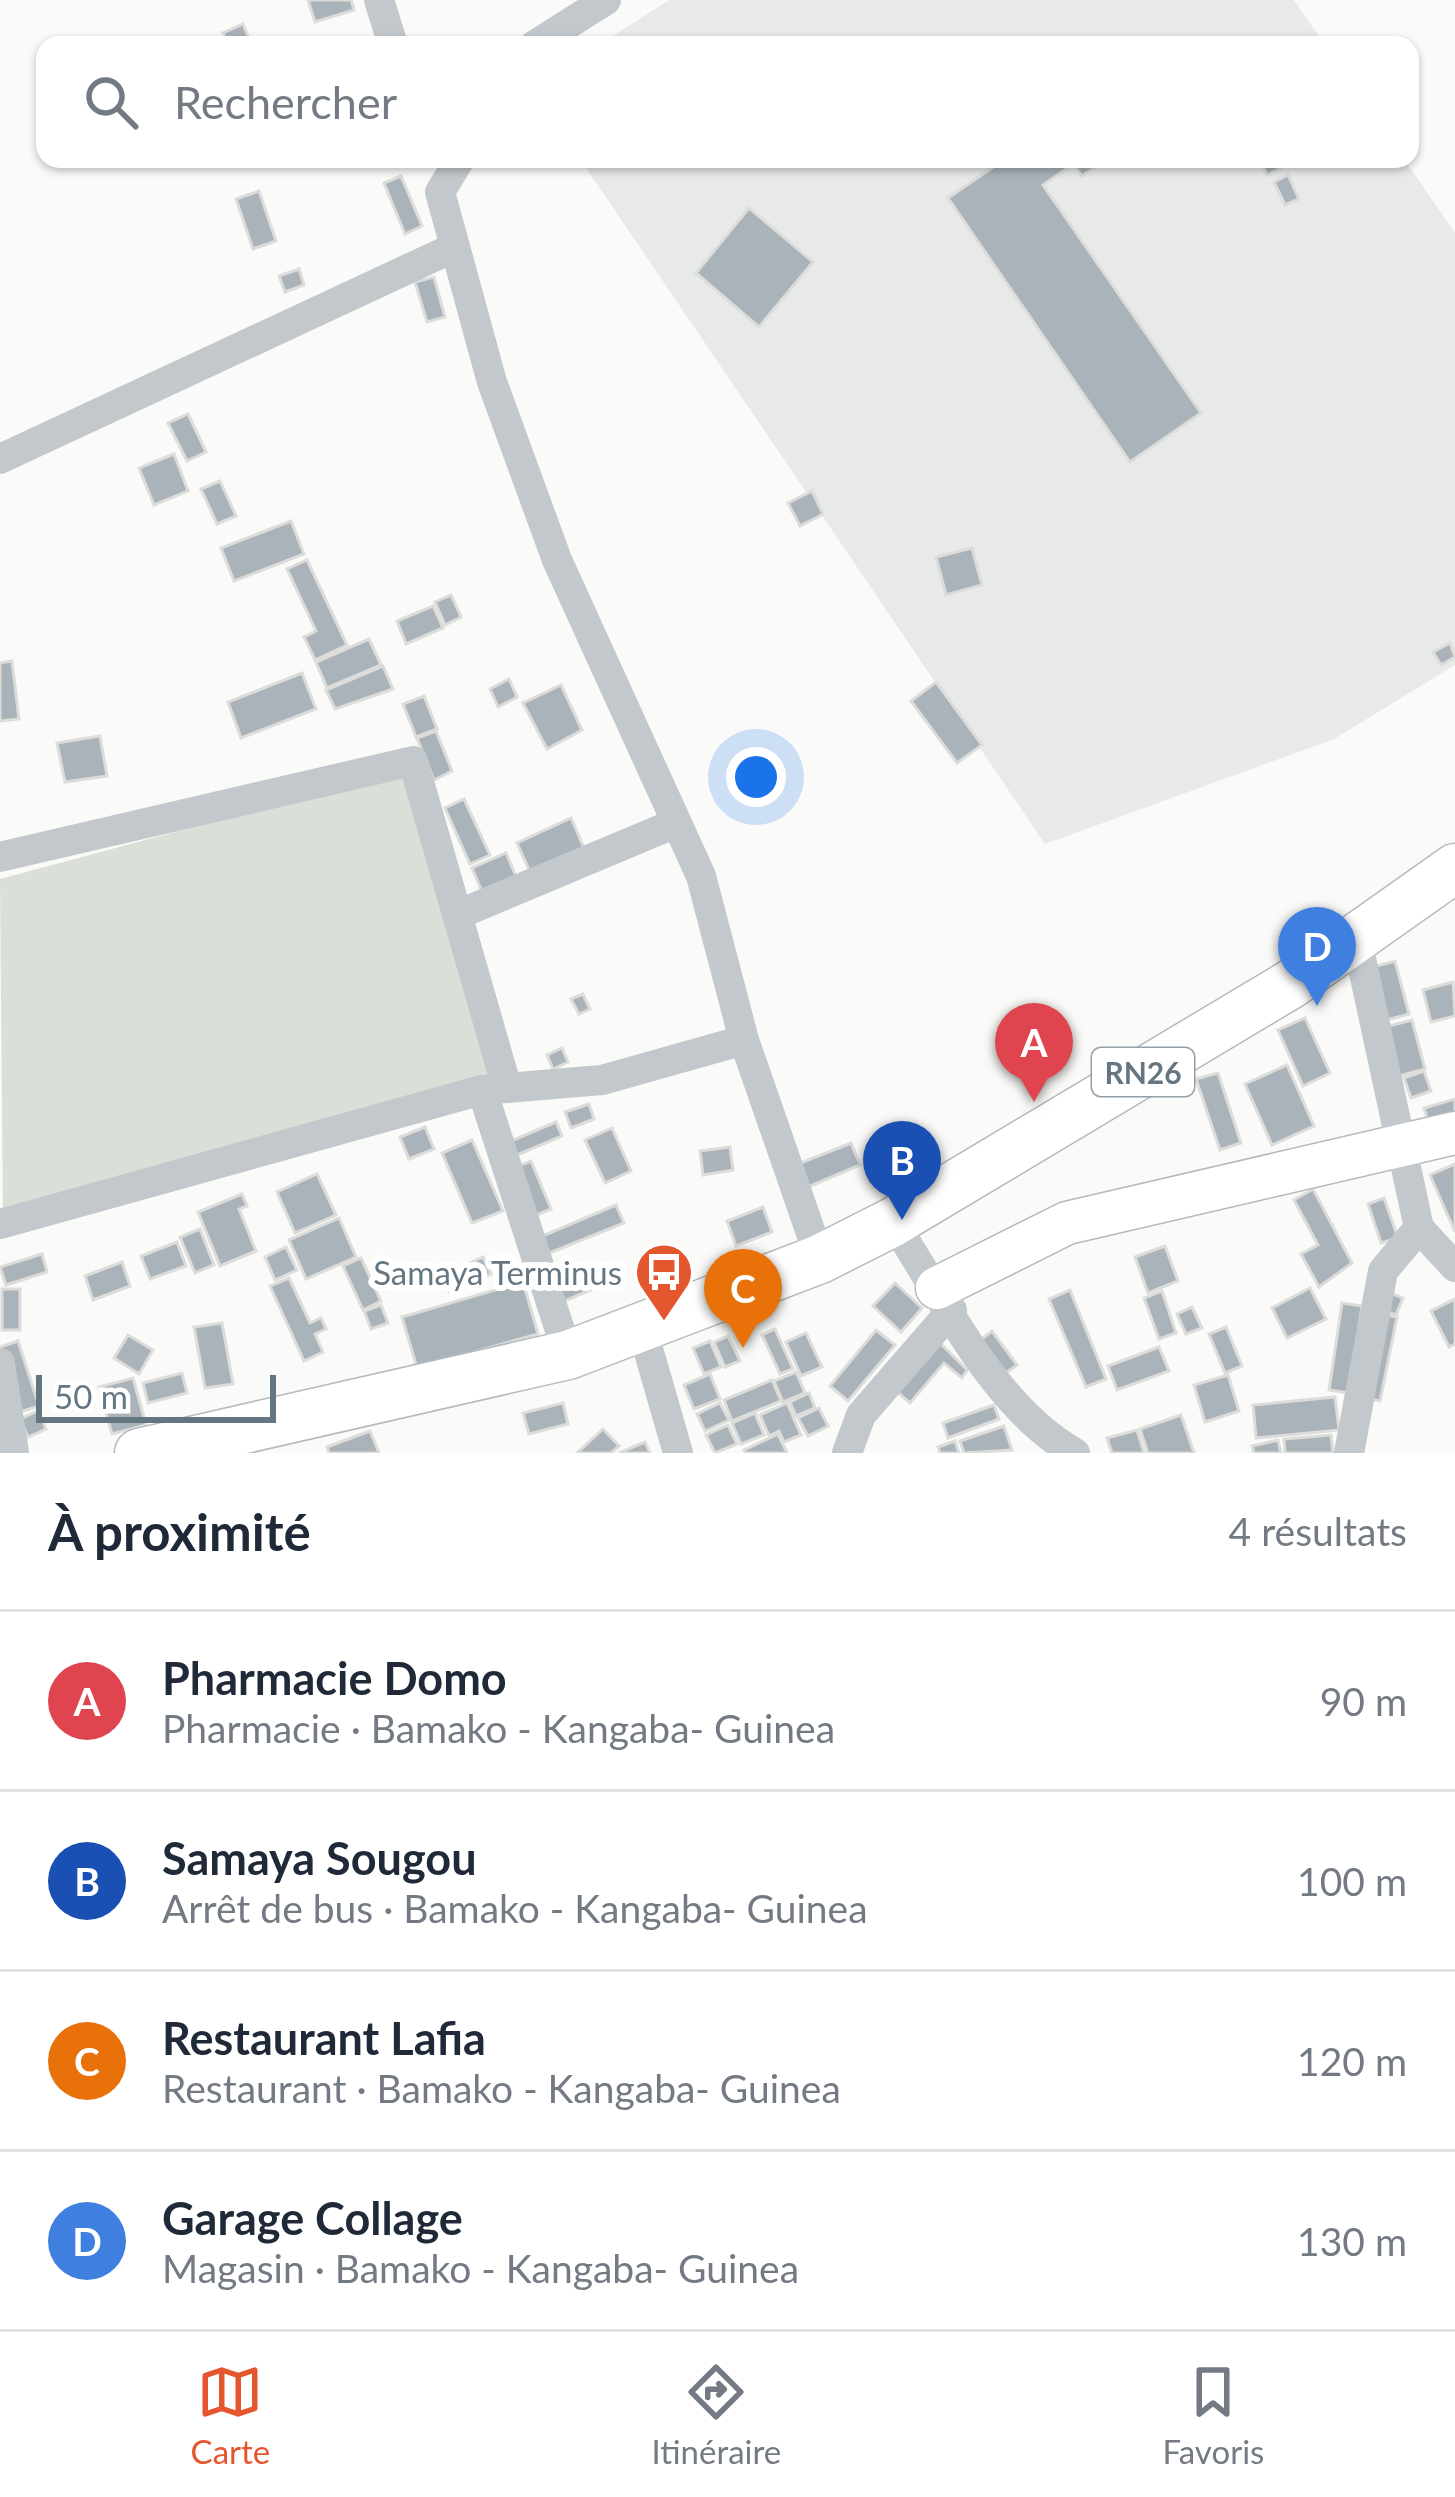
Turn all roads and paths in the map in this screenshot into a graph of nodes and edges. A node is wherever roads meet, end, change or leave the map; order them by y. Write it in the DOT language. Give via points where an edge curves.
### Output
graph roads {
  1 [pos="379,0"];
  2 [pos="606,0"];
  3 [pos="390,36"];
  4 [pos="549,36"];
  5 [pos="432,168"];
  6 [pos="455,168"];
  7 [pos="440,192"];
  8 [pos="453,248"];
  9 [pos="0,459"];
  10 [pos="676,823"];
  11 [pos="0,857"];
  12 [pos="1455,868"];
  13 [pos="457,915"];
  14 [pos="1357,940"];
  15 [pos="744,1040"];
  16 [pos="495,1089"];
  17 [pos="1455,1133"];
  18 [pos="1401,1145"];
  19 [pos="893,1222"];
  20 [pos="0,1224"];
  21 [pos="1419,1228"];
  22 [pos="820,1259"];
  23 [pos="1455,1267"];
  24 [pos="945,1299"];
  25 [pos="653,1324"];
  26 [pos="568,1355"];
  27 [pos="0,1363"];
  28 [pos="14,1453"];
  29 [pos="139,1453"];
  30 [pos="678,1453"];
  31 [pos="847,1453"];
  32 [pos="1076,1453"];
  33 [pos="1349,1453"];
  1 -- 3 [label="street"];
  2 -- 4 [label="street"];
  5 -- 7 [label="street"];
  6 -- 7 [label="street"];
  7 -- 8 [label="street"];
  8 -- 9 [label="street"];
  8 -- 10 [label="street" via="557,560"];
  10 -- 13 [label="street"];
  10 -- 15 [label="street" via="701,876"];
  11 -- 13 [label="street" via="412,760"];
  12 -- 14 [label="main road, RN26"];
  13 -- 16 [label="street"];
  14 -- 18 [label="street"];
  14 -- 19 [label="main road, RN26"];
  15 -- 16 [label="street" via="602,1080"];
  15 -- 22 [label="street"];
  16 -- 20 [label="street"];
  16 -- 26 [label="street"];
  17 -- 18 [label="street"];
  18 -- 21 [label="street"];
  18 -- 24 [label="street" via="1067,1223"];
  19 -- 22 [label="main road, RN26"];
  19 -- 24 [label="street"];
  21 -- 23 [label="street"];
  21 -- 33 [label="street" via="1383,1271"];
  22 -- 25 [label="main road, RN26"];
  24 -- 31 [label="street" via="861,1415"];
  24 -- 32 [label="street" via="1009,1398 1042,1434"];
  25 -- 26 [label="main road, RN26"];
  25 -- 30 [label="street"];
  26 -- 29 [label="main road, RN26"];
  27 -- 28 [label="street"];
}
